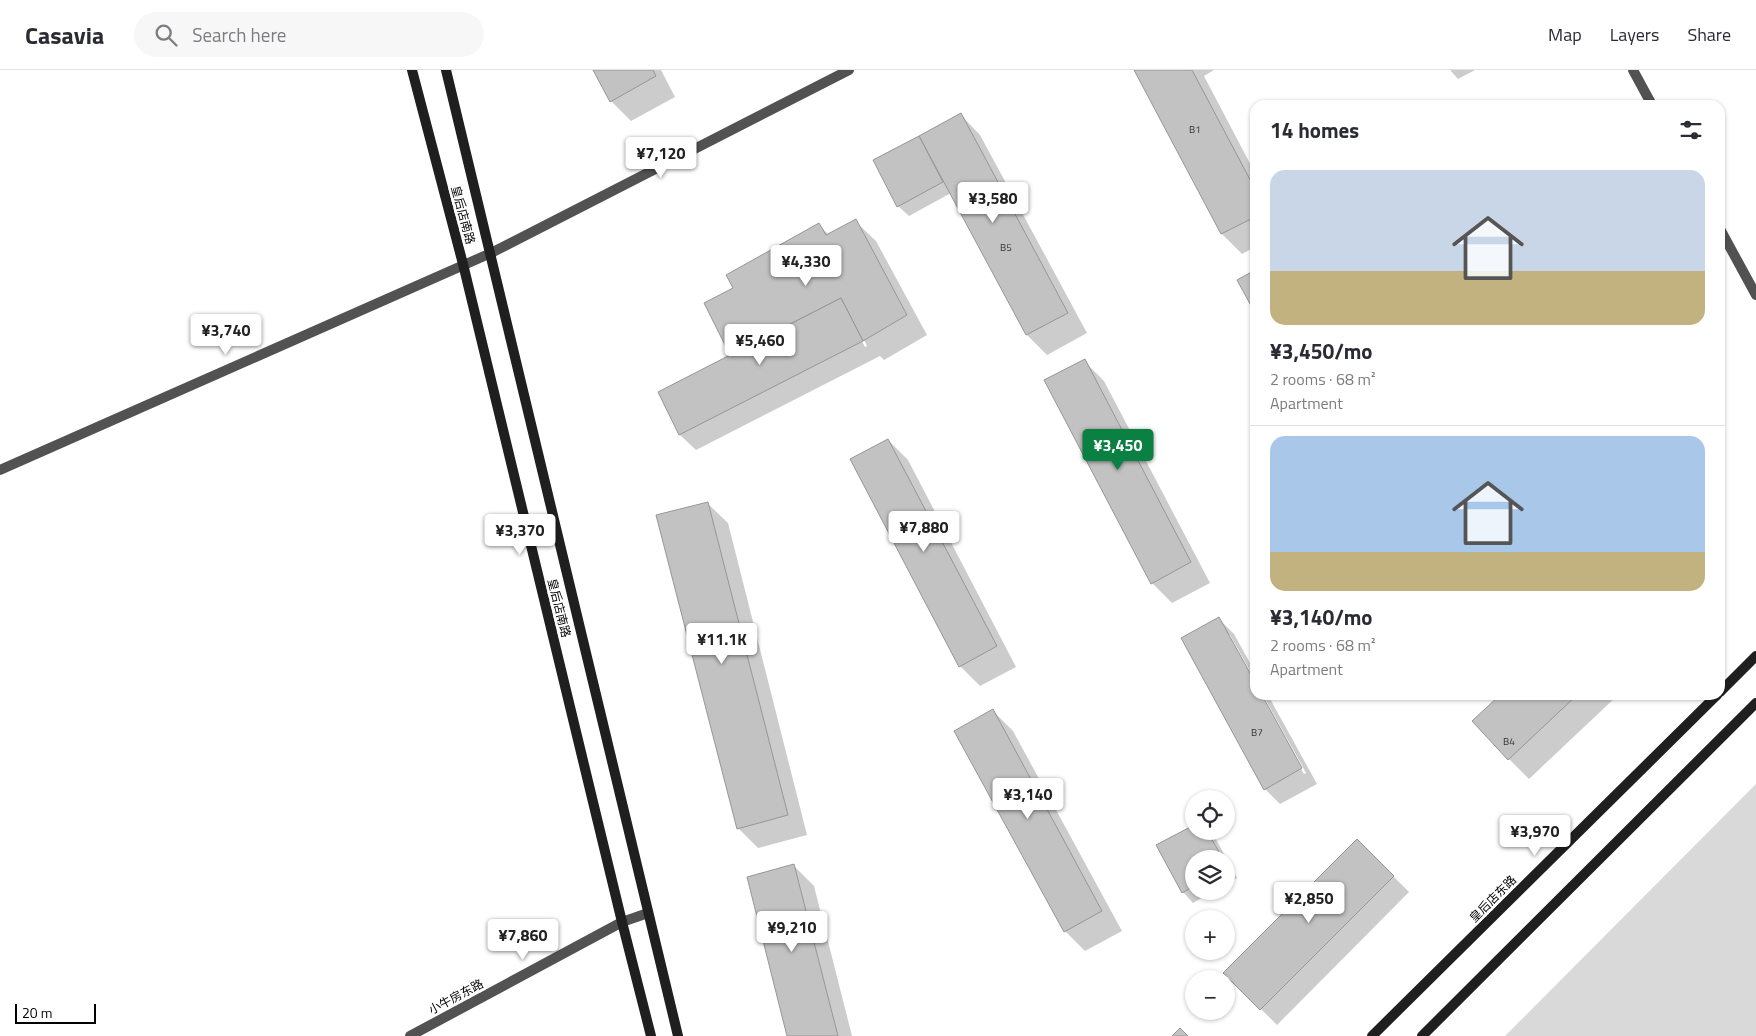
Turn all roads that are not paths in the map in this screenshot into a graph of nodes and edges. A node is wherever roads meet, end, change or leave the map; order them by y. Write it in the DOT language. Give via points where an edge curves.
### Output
graph roads {
  1 [pos="412,70"];
  2 [pos="446,70"];
  3 [pos="849,70"];
  4 [pos="1633,70"];
  5 [pos="1649,100"];
  6 [pos="1725,238"];
  7 [pos="490,253"];
  8 [pos="463,264"];
  9 [pos="1756,295"];
  10 [pos="0,470"];
  11 [pos="1756,656"];
  12 [pos="1725,687"];
  13 [pos="1712,700"];
  14 [pos="1756,703"];
  15 [pos="648,913"];
  16 [pos="622,922"];
  17 [pos="410,1036"];
  18 [pos="651,1036"];
  19 [pos="678,1036"];
  20 [pos="1372,1036"];
  21 [pos="1422,1036"];
  1 -- 8 [label="street, 皇后店南路"];
  2 -- 7 [label="street, 皇后店南路"];
  3 -- 7 [label="street"];
  4 -- 5 [label="street"];
  6 -- 9 [label="street"];
  7 -- 8 [label="street"];
  7 -- 15 [label="street, 皇后店南路"];
  8 -- 10 [label="street"];
  8 -- 16 [label="street, 皇后店南路"];
  11 -- 12 [label="street"];
  13 -- 20 [label="street, 皇后店东路"];
  14 -- 21 [label="street"];
  15 -- 16 [label="street, 小牛房东路"];
  15 -- 19 [label="street, 皇后店南路"];
  16 -- 17 [label="street, 小牛房东路"];
  16 -- 18 [label="street, 皇后店南路"];
}
